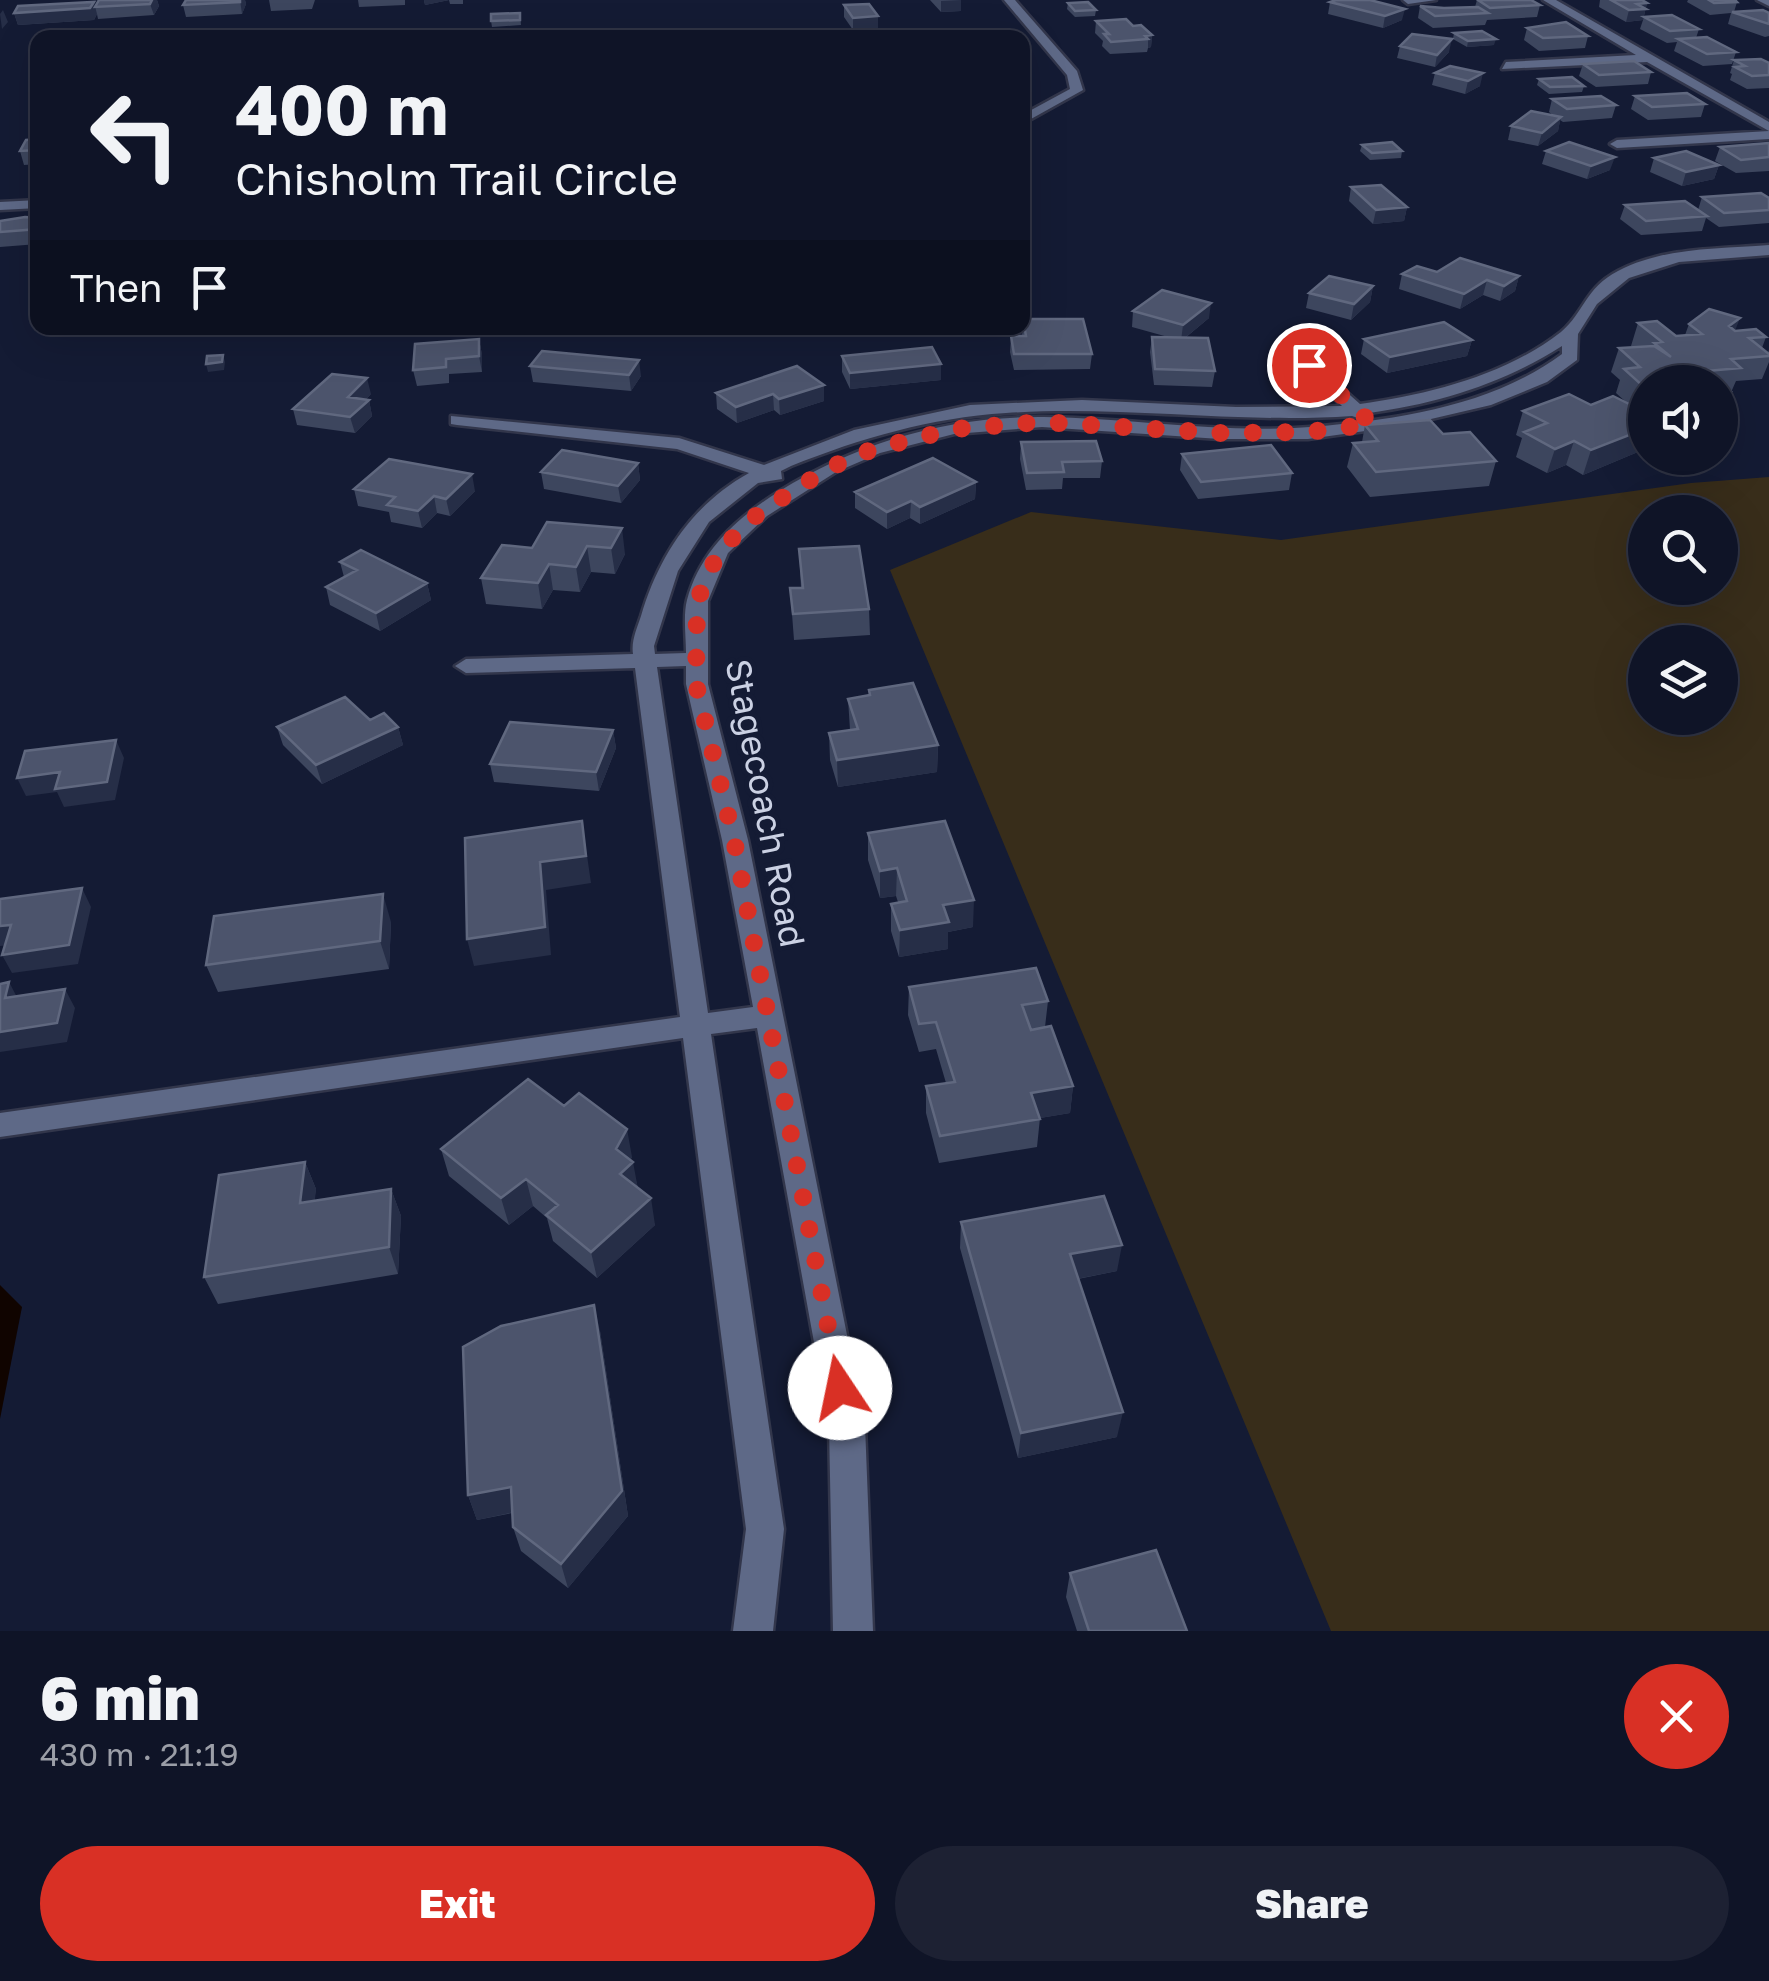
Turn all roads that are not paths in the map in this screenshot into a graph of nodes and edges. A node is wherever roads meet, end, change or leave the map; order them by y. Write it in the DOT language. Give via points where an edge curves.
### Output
graph roads {
  1 [pos="1009,0"];
  2 [pos="1431,0"];
  3 [pos="1548,0"];
  4 [pos="1408,1"];
  5 [pos="1649,58"];
  6 [pos="1506,66"];
  7 [pos="1030,116"];
  8 [pos="1769,128"];
  9 [pos="1769,135"];
  10 [pos="1617,144"];
  11 [pos="30,204"];
  12 [pos="0,206"];
  13 [pos="1769,250"];
  14 [pos="1286,344"];
  15 [pos="1363,416"];
  16 [pos="458,420"];
  17 [pos="767,472"];
  18 [pos="804,485"];
  19 [pos="696,659"];
  20 [pos="644,662"];
  21 [pos="466,666"];
  22 [pos="770,1015"];
  23 [pos="695,1025"];
  24 [pos="0,1125"];
  25 [pos="753,1631"];
  26 [pos="852,1631"];
  1 -- 7 [label="street" via="1073,74 1077,90"];
  2 -- 4 [label="street"];
  3 -- 5 [label="street"];
  5 -- 6 [label="street"];
  5 -- 8 [label="street"];
  9 -- 10 [label="street"];
  11 -- 12 [label="street"];
  13 -- 15 [label="street, Stagecoach Road" via="1677,258 1627,272 1594,296 1570,334 1571,356 1541,378 1485,401"];
  14 -- 15 [label="street"];
  15 -- 17 [label="street, Stagecoach Road" via="1030,406 929,414 871,428"];
  15 -- 18 [label="street, Stagecoach Road" via="1290,433 1042,422 954,429 873,449"];
  16 -- 17 [label="street" via="679,444"];
  17 -- 18 [label="street"];
  17 -- 20 [label="street, Stagecoach Road" via="724,495 688,531 659,584"];
  18 -- 19 [label="street, Stagecoach Road" via="760,512 719,551 697,601"];
  19 -- 20 [label="street"];
  19 -- 22 [label="street, Stagecoach Road" via="696,684"];
  20 -- 21 [label="street"];
  20 -- 23 [label="street, Stagecoach Road"];
  22 -- 23 [label="street"];
  22 -- 26 [label="street, Stagecoach Road" via="848,1425"];
  23 -- 24 [label="street"];
  23 -- 25 [label="street, Stagecoach Road" via="766,1529"];
}
